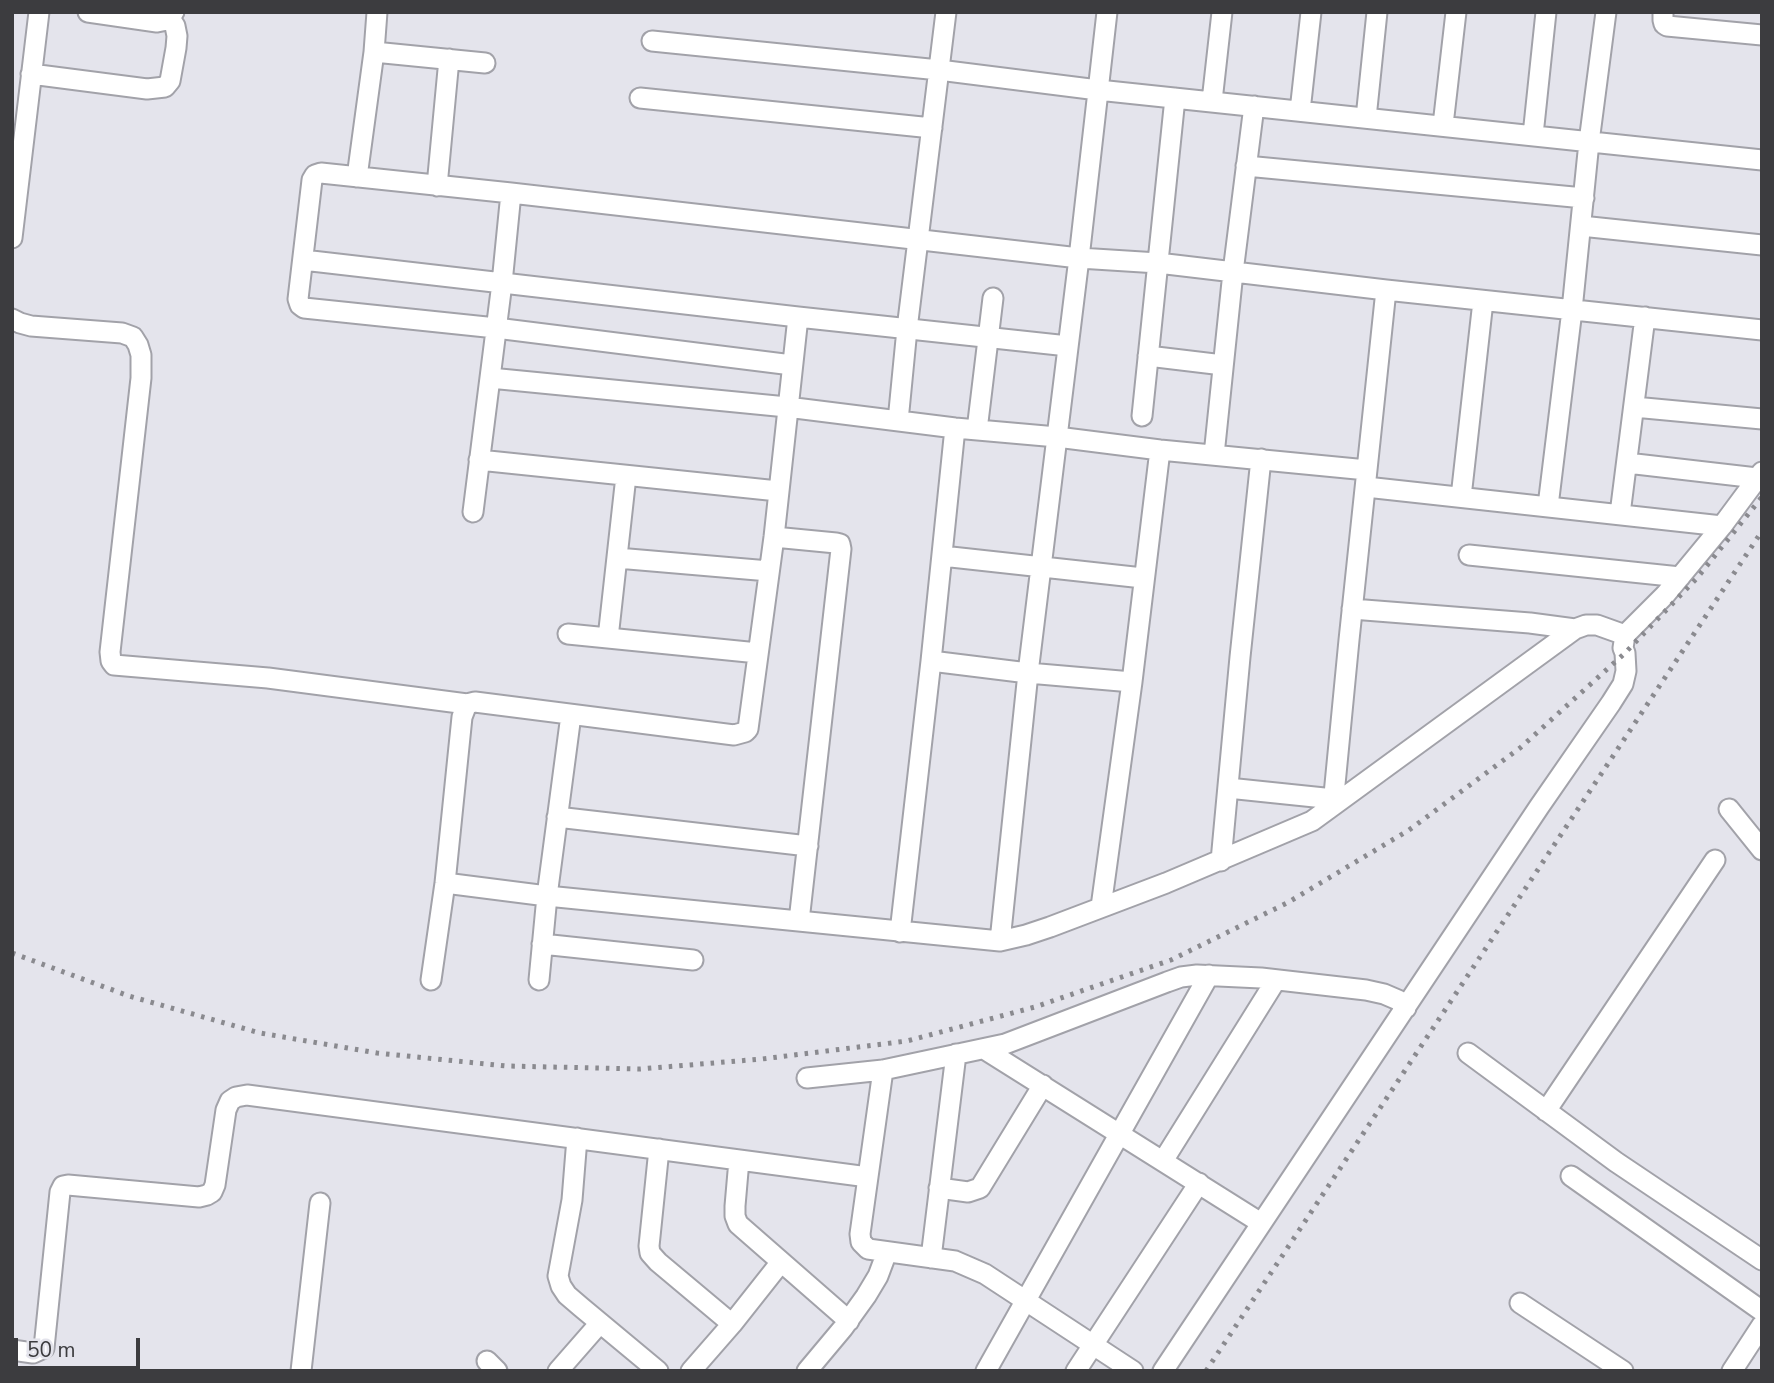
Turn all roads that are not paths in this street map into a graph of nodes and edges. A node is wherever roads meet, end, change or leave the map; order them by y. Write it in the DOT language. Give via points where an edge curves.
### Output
graph roads {
  1 [pos="39,12"];
  2 [pos="88,12"];
  3 [pos="377,12"];
  4 [pos="946,12"];
  5 [pos="1107,12"];
  6 [pos="1222,12"];
  7 [pos="1311,12"];
  8 [pos="1377,12"];
  9 [pos="1456,12"];
  10 [pos="1546,12"];
  11 [pos="1606,12"];
  12 [pos="1664,12"];
  13 [pos="172,15"];
  14 [pos="1762,35"];
  15 [pos="652,41"];
  16 [pos="374,51"];
  17 [pos="449,59"];
  18 [pos="485,63"];
  19 [pos="939,70"];
  20 [pos="31,74"];
  21 [pos="1098,89"];
  22 [pos="1175,97"];
  23 [pos="640,98"];
  24 [pos="1212,102"];
  25 [pos="1254,106"];
  26 [pos="1300,111"];
  27 [pos="1366,118"];
  28 [pos="1443,125"];
  29 [pos="932,128"];
  30 [pos="1532,135"];
  31 [pos="1590,142"];
  32 [pos="1762,160"];
  33 [pos="1246,166"];
  34 [pos="357,177"];
  35 [pos="437,186"];
  36 [pos="511,193"];
  37 [pos="1584,198"];
  38 [pos="1581,226"];
  39 [pos="12,238"];
  40 [pos="919,239"];
  41 [pos="1762,245"];
  42 [pos="1079,258"];
  43 [pos="303,260"];
  44 [pos="1158,263"];
  45 [pos="1233,272"];
  46 [pos="502,283"];
  47 [pos="1386,290"];
  48 [pos="993,298"];
  49 [pos="1483,300"];
  50 [pos="1572,310"];
  51 [pos="798,317"];
  52 [pos="1645,317"];
  53 [pos="12,319"];
  54 [pos="496,328"];
  55 [pos="1762,328"];
  56 [pos="907,329"];
  57 [pos="988,338"];
  58 [pos="1068,346"];
  59 [pos="1148,356"];
  60 [pos="792,365"];
  61 [pos="1223,365"];
  62 [pos="489,378"];
  63 [pos="787,407"];
  64 [pos="1634,407"];
  65 [pos="1142,416"];
  66 [pos="1762,419"];
  67 [pos="898,421"];
  68 [pos="955,428"];
  69 [pos="977,430"];
  70 [pos="1057,437"];
  71 [pos="1160,450"];
  72 [pos="1214,455"];
  73 [pos="1261,459"];
  74 [pos="480,460"];
  75 [pos="1627,463"];
  76 [pos="1759,475"];
  77 [pos="626,476"];
  78 [pos="1366,479"];
  79 [pos="778,491"];
  80 [pos="1461,497"];
  81 [pos="1548,506"];
  82 [pos="473,512"];
  83 [pos="1620,514"];
  84 [pos="1722,526"];
  85 [pos="774,537"];
  86 [pos="1469,555"];
  87 [pos="942,556"];
  88 [pos="617,558"];
  89 [pos="1041,567"];
  90 [pos="769,572"];
  91 [pos="1143,578"];
  92 [pos="1679,578"];
  93 [pos="1352,609"];
  94 [pos="1575,629"];
  95 [pos="568,635"];
  96 [pos="1625,635"];
  97 [pos="608,638"];
  98 [pos="758,653"];
  99 [pos="931,661"];
  100 [pos="1028,673"];
  101 [pos="1132,682"];
  102 [pos="467,704"];
  103 [pos="571,715"];
  104 [pos="1228,788"];
  105 [pos="1334,802"];
  106 [pos="1729,809"];
  107 [pos="557,817"];
  108 [pos="808,846"];
  109 [pos="1762,850"];
  110 [pos="1715,860"];
  111 [pos="1221,861"];
  112 [pos="445,883"];
  113 [pos="547,896"];
  114 [pos="1101,906"];
  115 [pos="799,921"];
  116 [pos="900,932"];
  117 [pos="1000,941"];
  118 [pos="542,944"];
  119 [pos="693,960"];
  120 [pos="1209,975"];
  121 [pos="431,980"];
  122 [pos="539,980"];
  123 [pos="1276,980"];
  124 [pos="1406,1008"];
  125 [pos="984,1049"];
  126 [pos="1468,1053"];
  127 [pos="956,1054"];
  128 [pos="883,1070"];
  129 [pos="807,1078"];
  130 [pos="1043,1085"];
  131 [pos="1546,1111"];
  132 [pos="1119,1133"];
  133 [pos="577,1138"];
  134 [pos="659,1149"];
  135 [pos="739,1160"];
  136 [pos="1163,1161"];
  137 [pos="1571,1176"];
  138 [pos="868,1177"];
  139 [pos="1199,1183"];
  140 [pos="939,1188"];
  141 [pos="320,1203"];
  142 [pos="1261,1223"];
  143 [pos="887,1252"];
  144 [pos="931,1258"];
  145 [pos="1762,1260"];
  146 [pos="781,1262"];
  147 [pos="1025,1300"];
  148 [pos="1520,1303"];
  149 [pos="1762,1311"];
  150 [pos="849,1321"];
  151 [pos="600,1323"];
  152 [pos="732,1324"];
  153 [pos="1762,1325"];
  154 [pos="1093,1344"];
  155 [pos="12,1350"];
  156 [pos="301,1371"];
  157 [pos="558,1371"];
  158 [pos="658,1371"];
  159 [pos="691,1371"];
  160 [pos="807,1371"];
  161 [pos="986,1371"];
  162 [pos="1076,1371"];
  163 [pos="1133,1371"];
  164 [pos="1163,1371"];
  165 [pos="1623,1371"];
  166 [pos="1732,1371"];
  1 -- 20 [label="street"];
  2 -- 13 [label="street" via="157,22"];
  3 -- 16 [label="street"];
  4 -- 19 [label="street"];
  5 -- 21 [label="street"];
  6 -- 24 [label="street"];
  7 -- 26 [label="street"];
  8 -- 27 [label="street"];
  9 -- 28 [label="street"];
  10 -- 30 [label="street"];
  11 -- 31 [label="street"];
  12 -- 14 [label="street" via="1667,26"];
  13 -- 20 [label="street" via="176,48 165,87 147,89"];
  15 -- 19 [label="street"];
  16 -- 17 [label="street"];
  16 -- 34 [label="street"];
  17 -- 18 [label="street"];
  17 -- 35 [label="street"];
  19 -- 21 [label="street"];
  19 -- 29 [label="street"];
  20 -- 39 [label="street"];
  21 -- 22 [label="street"];
  21 -- 42 [label="street"];
  22 -- 24 [label="street"];
  22 -- 44 [label="street"];
  23 -- 29 [label="street"];
  24 -- 25 [label="street"];
  25 -- 26 [label="street"];
  25 -- 33 [label="street"];
  26 -- 27 [label="street"];
  27 -- 28 [label="street"];
  28 -- 30 [label="street"];
  29 -- 40 [label="street"];
  30 -- 31 [label="street"];
  31 -- 32 [label="street"];
  31 -- 37 [label="street"];
  33 -- 37 [label="street"];
  33 -- 45 [label="street"];
  34 -- 35 [label="street"];
  34 -- 43 [label="street" via="315,175"];
  35 -- 36 [label="street"];
  36 -- 40 [label="street"];
  36 -- 46 [label="street"];
  37 -- 38 [label="street"];
  38 -- 41 [label="street"];
  38 -- 50 [label="street"];
  40 -- 42 [label="street"];
  40 -- 56 [label="street"];
  42 -- 44 [label="street"];
  42 -- 58 [label="street"];
  43 -- 46 [label="street"];
  43 -- 54 [label="street" via="298,299 304,308"];
  44 -- 45 [label="street"];
  44 -- 59 [label="street"];
  45 -- 47 [label="street"];
  45 -- 61 [label="street"];
  46 -- 51 [label="street"];
  46 -- 54 [label="street"];
  47 -- 49 [label="street"];
  47 -- 78 [label="street"];
  48 -- 57 [label="street"];
  49 -- 50 [label="street"];
  49 -- 80 [label="street"];
  50 -- 52 [label="street"];
  50 -- 81 [label="street"];
  51 -- 56 [label="street"];
  51 -- 60 [label="street"];
  52 -- 55 [label="street"];
  52 -- 64 [label="street"];
  53 -- 102 [label="street" via="31,326 122,333 133,337 141,355 110,652 114,665 268,678"];
  54 -- 60 [label="street"];
  54 -- 62 [label="street"];
  56 -- 57 [label="street"];
  56 -- 67 [label="street"];
  57 -- 58 [label="street"];
  57 -- 69 [label="street"];
  58 -- 70 [label="street"];
  59 -- 61 [label="street"];
  59 -- 65 [label="street"];
  60 -- 63 [label="street"];
  61 -- 72 [label="street"];
  62 -- 63 [label="street"];
  62 -- 74 [label="street"];
  63 -- 67 [label="street"];
  63 -- 79 [label="street"];
  64 -- 66 [label="street"];
  64 -- 75 [label="street"];
  67 -- 68 [label="street"];
  68 -- 69 [label="street"];
  68 -- 87 [label="street"];
  69 -- 70 [label="street"];
  70 -- 71 [label="street"];
  70 -- 89 [label="street"];
  71 -- 72 [label="street"];
  71 -- 91 [label="street"];
  72 -- 73 [label="street"];
  73 -- 78 [label="street"];
  73 -- 104 [label="street"];
  74 -- 77 [label="street"];
  74 -- 82 [label="street"];
  75 -- 76 [label="street"];
  75 -- 83 [label="street"];
  76 -- 84 [label="street"];
  77 -- 79 [label="street"];
  77 -- 88 [label="street"];
  78 -- 80 [label="street"];
  78 -- 93 [label="street"];
  79 -- 85 [label="street"];
  80 -- 81 [label="street"];
  81 -- 83 [label="street"];
  83 -- 84 [label="street"];
  84 -- 92 [label="street"];
  85 -- 90 [label="street"];
  85 -- 108 [label="street" via="836,542 841,549"];
  86 -- 92 [label="street"];
  87 -- 89 [label="street"];
  87 -- 99 [label="street"];
  88 -- 90 [label="street"];
  88 -- 97 [label="street"];
  89 -- 91 [label="street"];
  89 -- 100 [label="street"];
  90 -- 98 [label="street"];
  91 -- 101 [label="street"];
  92 -- 96 [label="street"];
  93 -- 94 [label="street"];
  93 -- 105 [label="street"];
  94 -- 96 [label="street" via="1597,625"];
  94 -- 105 [label="street"];
  95 -- 97 [label="street"];
  96 -- 124 [label="street" via="1623,684"];
  97 -- 98 [label="street"];
  98 -- 103 [label="street" via="748,729 740,734"];
  99 -- 100 [label="street"];
  99 -- 116 [label="street"];
  100 -- 101 [label="street"];
  100 -- 117 [label="street"];
  101 -- 114 [label="street"];
  102 -- 103 [label="street"];
  102 -- 112 [label="street"];
  103 -- 107 [label="street"];
  104 -- 105 [label="street"];
  104 -- 111 [label="street"];
  105 -- 111 [label="street" via="1312,821"];
  106 -- 109 [label="street"];
  107 -- 108 [label="street"];
  107 -- 113 [label="street"];
  108 -- 115 [label="street"];
  110 -- 131 [label="street"];
  111 -- 114 [label="street"];
  112 -- 113 [label="street"];
  112 -- 121 [label="street"];
  113 -- 115 [label="street"];
  113 -- 118 [label="street"];
  114 -- 117 [label="street"];
  115 -- 116 [label="street"];
  116 -- 117 [label="street"];
  118 -- 119 [label="street"];
  118 -- 122 [label="street"];
  120 -- 123 [label="street"];
  120 -- 125 [label="street" via="1181,977"];
  120 -- 132 [label="street"];
  123 -- 124 [label="street" via="1366,990 1398,1000"];
  123 -- 136 [label="street"];
  124 -- 142 [label="street"];
  125 -- 127 [label="street"];
  125 -- 130 [label="street"];
  126 -- 131 [label="street"];
  127 -- 128 [label="street"];
  127 -- 140 [label="street"];
  128 -- 129 [label="street"];
  128 -- 138 [label="street"];
  130 -- 132 [label="street"];
  130 -- 140 [label="street" via="980,1188 968,1192"];
  131 -- 145 [label="street"];
  132 -- 136 [label="street"];
  132 -- 147 [label="street"];
  133 -- 134 [label="street"];
  133 -- 151 [label="street" via="558,1276 568,1295"];
  133 -- 155 [label="street" via="236,1097 226,1110 215,1185 207,1195 63,1186 44,1348 33,1353"];
  134 -- 135 [label="street"];
  134 -- 152 [label="street" via="650,1253"];
  135 -- 138 [label="street"];
  135 -- 146 [label="street" via="738,1224"];
  136 -- 139 [label="street"];
  137 -- 149 [label="street"];
  138 -- 143 [label="street" via="862,1242 868,1249"];
  139 -- 142 [label="street"];
  139 -- 154 [label="street"];
  140 -- 144 [label="street"];
  141 -- 156 [label="street"];
  142 -- 164 [label="street"];
  143 -- 144 [label="street"];
  143 -- 150 [label="street" via="878,1276"];
  144 -- 147 [label="street" via="969,1266"];
  146 -- 150 [label="street"];
  146 -- 152 [label="street"];
  147 -- 154 [label="street"];
  147 -- 161 [label="street"];
  148 -- 165 [label="street"];
  150 -- 160 [label="street"];
  151 -- 157 [label="street"];
  151 -- 158 [label="street"];
  152 -- 159 [label="street"];
  153 -- 166 [label="street"];
  154 -- 162 [label="street"];
  154 -- 163 [label="street"];
}
